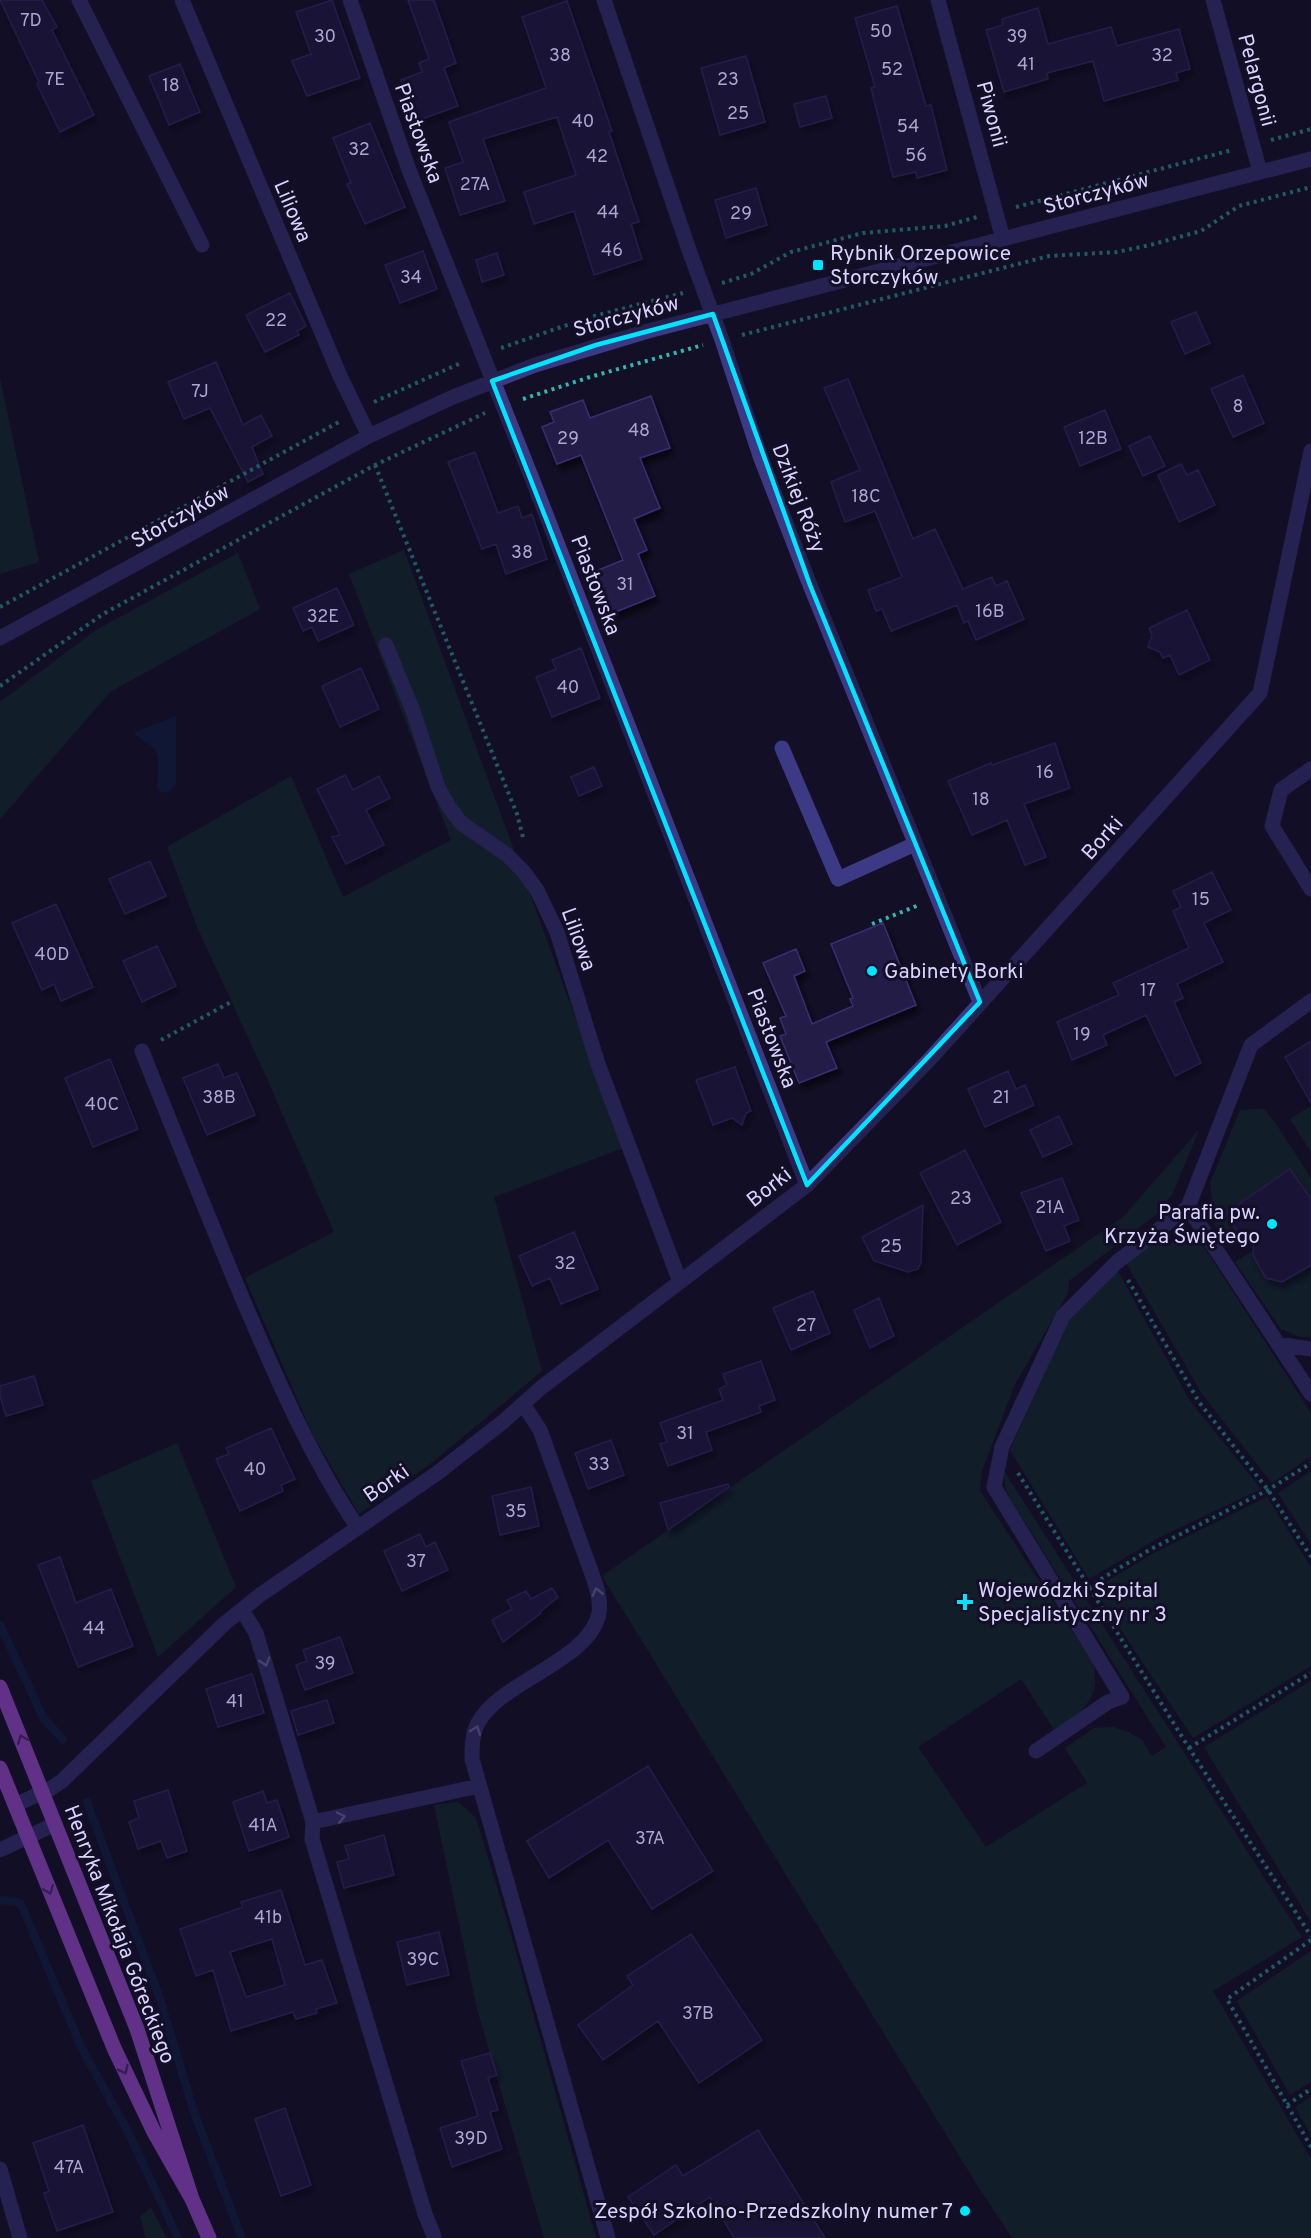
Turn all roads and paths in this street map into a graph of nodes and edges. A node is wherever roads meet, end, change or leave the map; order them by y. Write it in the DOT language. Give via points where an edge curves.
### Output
graph roads {
  1 [pos="79,0"];
  2 [pos="182,0"];
  3 [pos="350,0"];
  4 [pos="604,0"];
  5 [pos="938,0"];
  6 [pos="1213,0"];
  7 [pos="1311,129"];
  8 [pos="1252,145"];
  9 [pos="1311,159"];
  10 [pos="1260,172"];
  11 [pos="1311,188"];
  12 [pos="996,212"];
  13 [pos="1003,239"];
  14 [pos="202,245"];
  15 [pos="702,288"];
  16 [pos="713,314"];
  17 [pos="722,340"];
  18 [pos="483,355"];
  19 [pos="492,381"];
  20 [pos="502,406"];
  21 [pos="357,412"];
  22 [pos="369,436"];
  23 [pos="1311,451"];
  24 [pos="375,465"];
  25 [pos="0,607"];
  26 [pos="0,638"];
  27 [pos="386,645"];
  28 [pos="0,686"];
  29 [pos="782,748"];
  30 [pos="1311,769"];
  31 [pos="915,844"];
  32 [pos="526,846"];
  33 [pos="1311,889"];
  34 [pos="937,898"];
  35 [pos="872,924"];
  36 [pos="1311,1001"];
  37 [pos="231,1002"];
  38 [pos="980,1002"];
  39 [pos="142,1051"];
  40 [pos="807,1185"];
  41 [pos="1188,1207"];
  42 [pos="1117,1262"];
  43 [pos="680,1282"];
  44 [pos="1278,1344"];
  45 [pos="1311,1349"];
  46 [pos="1311,1394"];
  47 [pos="523,1404"];
  48 [pos="1002,1447"];
  49 [pos="1311,1462"];
  50 [pos="1268,1490"];
  51 [pos="358,1528"];
  52 [pos="1311,1557"];
  53 [pos="1088,1587"];
  54 [pos="242,1610"];
  55 [pos="1311,1673"];
  56 [pos="0,1687"];
  57 [pos="1190,1748"];
  58 [pos="1036,1751"];
  59 [pos="0,1768"];
  60 [pos="480,1786"];
  61 [pos="43,1792"];
  62 [pos="15,1805"];
  63 [pos="313,1822"];
  64 [pos="55,1824"];
  65 [pos="27,1836"];
  66 [pos="0,1850"];
  67 [pos="1311,1938"];
  68 [pos="1311,2089"];
  69 [pos="1287,2104"];
  70 [pos="1311,2147"];
  71 [pos="0,2169"];
  72 [pos="192,2199"];
  73 [pos="434,2236"];
  74 [pos="20,2238"];
  75 [pos="209,2238"];
  76 [pos="608,2238"];
  1 -- 14 [label="street"];
  2 -- 21 [label="street, Liliowa"];
  3 -- 18 [label="street, Piastowska" via="409,170"];
  4 -- 15 [label="street, Dzikiej Róży"];
  5 -- 12 [label="street, Piwonii"];
  6 -- 8 [label="street, Pelargonii"];
  7 -- 8 [label="path"];
  8 -- 10 [label="street, Pelargonii"];
  8 -- 12 [label="path"];
  9 -- 10 [label="street, Storczyków"];
  10 -- 13 [label="street, Storczyków"];
  11 -- 17 [label="path" via="1239,206 1201,231 1150,245 1117,252 1049,256"];
  12 -- 13 [label="street, Piwonii"];
  12 -- 15 [label="path" via="945,226 863,233 791,252 751,274"];
  13 -- 16 [label="street, Storczyków"];
  15 -- 16 [label="street, Dzikiej Róży"];
  15 -- 18 [label="path" via="587,318"];
  16 -- 17 [label="street, Dzikiej Róży"];
  16 -- 19 [label="street, Storczyków" via="596,345"];
  17 -- 20 [label="path"];
  17 -- 31 [label="street, Dzikiej Róży" via="764,467"];
  18 -- 19 [label="street, Piastowska"];
  18 -- 21 [label="path" via="417,381"];
  19 -- 20 [label="street, Piastowska"];
  19 -- 22 [label="street, Storczyków"];
  20 -- 24 [label="path"];
  20 -- 40 [label="street, Piastowska"];
  21 -- 22 [label="street, Liliowa"];
  21 -- 25 [label="path"];
  22 -- 26 [label="street, Storczyków"];
  23 -- 38 [label="street, Borki" via="1260,693"];
  24 -- 28 [label="path" via="90,622"];
  24 -- 32 [label="path" via="517,814"];
  27 -- 43 [label="street, Liliowa" via="448,807 461,823 506,854 537,890 557,932 598,1064"];
  29 -- 31 [label="street" via="838,879"];
  30 -- 33 [label="street" via="1281,790 1272,826"];
  31 -- 34 [label="street, Dzikiej Róży"];
  34 -- 35 [label="path"];
  34 -- 38 [label="street, Dzikiej Róży"];
  36 -- 41 [label="street" via="1251,1045"];
  37 -- 39 [label="path"];
  38 -- 40 [label="street, Borki"];
  39 -- 51 [label="street" via="301,1430 331,1488"];
  40 -- 43 [label="street, Borki"];
  41 -- 42 [label="street"];
  41 -- 44 [label="street"];
  42 -- 48 [label="street" via="1063,1316"];
  42 -- 50 [label="path" via="1199,1402"];
  43 -- 47 [label="street, Borki"];
  44 -- 45 [label="street"];
  44 -- 46 [label="street"];
  47 -- 51 [label="street, Borki" via="436,1474"];
  60 -- 47 [label="street, one-way" via="472,1759 472,1738 478,1721 503,1698 577,1646 594,1627 599,1612 597,1589 544,1440"];
  48 -- 53 [label="path"];
  48 -- 58 [label="street" via="994,1487 1122,1697 1107,1702"];
  49 -- 50 [label="path"];
  50 -- 52 [label="path"];
  50 -- 53 [label="path" via="1151,1549"];
  51 -- 54 [label="street, Borki"];
  53 -- 57 [label="path"];
  54 -- 61 [label="street, Borki" via="62,1781"];
  54 -- 63 [label="street, one-way" via="256,1633"];
  55 -- 57 [label="path"];
  61 -- 56 [label="main road, Henryka Mikołaja Góreckiego, one-way"];
  57 -- 67 [label="path"];
  59 -- 62 [label="main road, Henryka Mikołaja Góreckiego"];
  63 -- 60 [label="street, one-way"];
  60 -- 76 [label="street"];
  61 -- 62 [label="street, Borki"];
  61 -- 64 [label="main road, Henryka Mikołaja Góreckiego"];
  62 -- 65 [label="main road, Henryka Mikołaja Góreckiego"];
  63 -- 73 [label="street" via="312,1839 352,1978"];
  64 -- 65 [label="street"];
  64 -- 72 [label="main road, Henryka Mikołaja Góreckiego" via="137,2029"];
  65 -- 66 [label="street"];
  65 -- 72 [label="main road, Henryka Mikołaja Góreckiego, one-way" via="118,2056"];
  67 -- 69 [label="path" via="1227,1999"];
  68 -- 69 [label="path"];
  69 -- 70 [label="path"];
  71 -- 74 [label="street"];
  72 -- 75 [label="main road, Henryka Mikołaja Góreckiego"];
}
